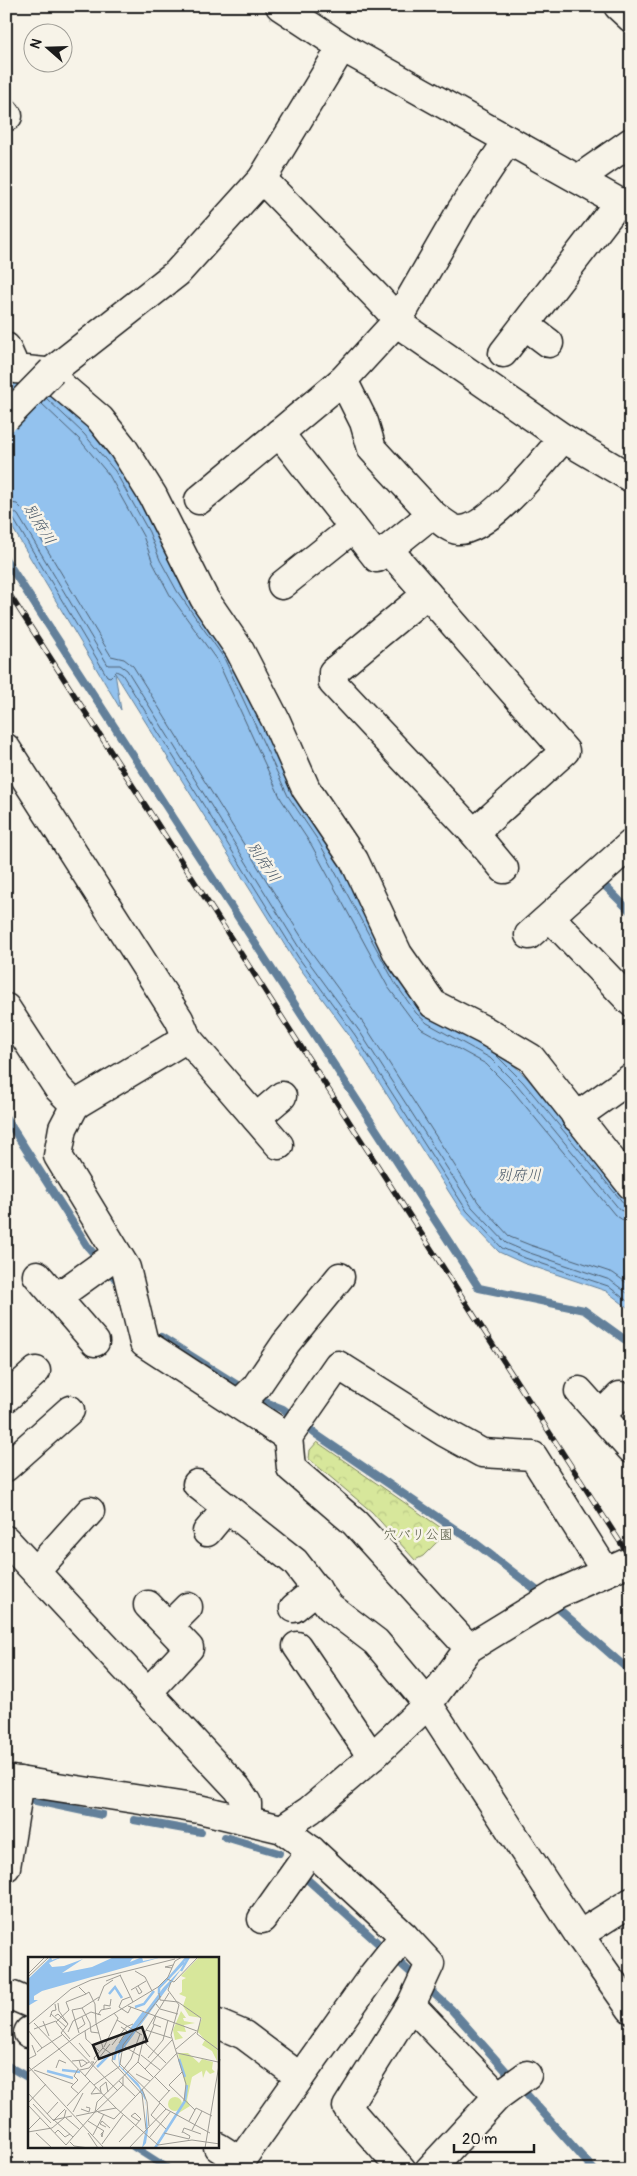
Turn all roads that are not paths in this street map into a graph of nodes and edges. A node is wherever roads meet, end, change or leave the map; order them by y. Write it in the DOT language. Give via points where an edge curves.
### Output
graph roads {
  1 [pos="280,6"];
  2 [pos="618,6"];
  3 [pos="631,18"];
  4 [pos="342,47"];
  5 [pos="508,140"];
  6 [pos="631,142"];
  7 [pos="262,179"];
  8 [pos="578,179"];
  9 [pos="625,206"];
  10 [pos="398,320"];
  11 [pos="525,325"];
  12 [pos="550,343"];
  13 [pos="6,347"];
  14 [pos="503,353"];
  15 [pos="343,380"];
  16 [pos="6,418"];
  17 [pos="279,433"];
  18 [pos="563,438"];
  19 [pos="631,478"];
  20 [pos="199,500"];
  21 [pos="432,514"];
  22 [pos="353,528"];
  23 [pos="388,549"];
  24 [pos="282,585"];
  25 [pos="427,594"];
  26 [pos="6,748"];
  27 [pos="474,833"];
  28 [pos="631,844"];
  29 [pos="504,869"];
  30 [pos="551,918"];
  31 [pos="529,935"];
  32 [pos="631,1002"];
  33 [pos="6,1008"];
  34 [pos="187,1038"];
  35 [pos="631,1078"];
  36 [pos="282,1096"];
  37 [pos="75,1105"];
  38 [pos="576,1117"];
  39 [pos="256,1118"];
  40 [pos="279,1145"];
  41 [pos="631,1185"];
  42 [pos="107,1261"];
  43 [pos="37,1275"];
  44 [pos="340,1277"];
  45 [pos="56,1298"];
  46 [pos="95,1342"];
  47 [pos="36,1371"];
  48 [pos="579,1391"];
  49 [pos="248,1396"];
  50 [pos="620,1396"];
  51 [pos="6,1398"];
  52 [pos="70,1410"];
  53 [pos="601,1415"];
  54 [pos="297,1425"];
  55 [pos="631,1449"];
  56 [pos="6,1467"];
  57 [pos="197,1484"];
  58 [pos="226,1508"];
  59 [pos="90,1511"];
  60 [pos="207,1532"];
  61 [pos="6,1540"];
  62 [pos="631,1561"];
  63 [pos="36,1571"];
  64 [pos="606,1572"];
  65 [pos="317,1590"];
  66 [pos="148,1605"];
  67 [pos="188,1607"];
  68 [pos="294,1608"];
  69 [pos="169,1626"];
  70 [pos="297,1646"];
  71 [pos="469,1648"];
  72 [pos="149,1691"];
  73 [pos="428,1704"];
  74 [pos="372,1757"];
  75 [pos="13,1780"];
  76 [pos="247,1820"];
  77 [pos="282,1829"];
  78 [pos="309,1853"];
  79 [pos="6,1867"];
  80 [pos="631,1902"];
  81 [pos="262,1919"];
  82 [pos="579,1935"];
  83 [pos="404,1936"];
  84 [pos="411,2005"];
  85 [pos="631,2009"];
  86 [pos="219,2024"];
  87 [pos="527,2075"];
  88 [pos="300,2077"];
  89 [pos="498,2096"];
  90 [pos="230,2159"];
  91 [pos="402,2170"];
  92 [pos="429,2170"];
  1 -- 4 [label="street"];
  2 -- 3 [label="street"];
  4 -- 5 [label="street"];
  4 -- 7 [label="street"];
  5 -- 8 [label="street"];
  5 -- 10 [label="street" via="462,209"];
  6 -- 8 [label="street"];
  7 -- 10 [label="street"];
  7 -- 16 [label="street, bridge" via="177,273 52,371"];
  8 -- 9 [label="street"];
  9 -- 11 [label="street"];
  10 -- 15 [label="street"];
  10 -- 18 [label="street" via="406,329"];
  11 -- 12 [label="street"];
  11 -- 14 [label="street"];
  13 -- 38 [label="street" via="16,369 46,372 100,419 123,448 153,496 204,598 240,649 306,790 354,860 398,954 433,1004 530,1058"];
  15 -- 17 [label="street"];
  15 -- 21 [label="street" via="364,422 372,449"];
  17 -- 20 [label="street"];
  17 -- 22 [label="street"];
  18 -- 19 [label="street"];
  18 -- 21 [label="street" via="496,512 471,529 456,530"];
  21 -- 23 [label="street"];
  22 -- 23 [label="street" via="377,558"];
  22 -- 24 [label="street"];
  23 -- 25 [label="street"];
  25 -- 27 [label="street" via="565,751"];
  25 -- 27 [label="street" via="333,672 333,683 400,740"];
  26 -- 34 [label="street" via="179,1019"];
  27 -- 29 [label="street"];
  28 -- 30 [label="street"];
  30 -- 31 [label="street"];
  30 -- 32 [label="street"];
  33 -- 37 [label="street" via="58,1088"];
  34 -- 37 [label="street"];
  34 -- 39 [label="street"];
  35 -- 38 [label="street"];
  36 -- 39 [label="street"];
  37 -- 42 [label="street" via="63,1128 58,1156"];
  38 -- 41 [label="street"];
  39 -- 40 [label="street"];
  42 -- 45 [label="street"];
  42 -- 49 [label="street" via="126,1268 144,1343"];
  43 -- 45 [label="street"];
  44 -- 49 [label="street"];
  45 -- 46 [label="street"];
  47 -- 51 [label="street"];
  48 -- 53 [label="street"];
  49 -- 54 [label="street"];
  50 -- 53 [label="street"];
  52 -- 56 [label="street"];
  53 -- 55 [label="street"];
  54 -- 64 [label="street" via="338,1365 482,1453 533,1456"];
  54 -- 71 [label="street" via="291,1468 355,1523"];
  57 -- 58 [label="street"];
  58 -- 60 [label="street"];
  58 -- 65 [label="street" via="295,1562"];
  59 -- 63 [label="street"];
  61 -- 63 [label="street"];
  62 -- 64 [label="street"];
  63 -- 72 [label="street"];
  64 -- 71 [label="street" via="551,1597"];
  65 -- 68 [label="street"];
  65 -- 73 [label="street" via="330,1607 376,1642"];
  66 -- 69 [label="street"];
  67 -- 69 [label="street"];
  69 -- 72 [label="street" via="189,1648"];
  70 -- 74 [label="street"];
  71 -- 73 [label="street"];
  72 -- 76 [label="street" via="238,1788 247,1803"];
  73 -- 74 [label="street"];
  73 -- 82 [label="street"];
  74 -- 77 [label="street" via="310,1810"];
  75 -- 76 [label="street"];
  75 -- 79 [label="street"];
  76 -- 77 [label="street"];
  77 -- 78 [label="street"];
  78 -- 81 [label="street"];
  78 -- 83 [label="street"];
  80 -- 82 [label="street"];
  82 -- 85 [label="street"];
  83 -- 84 [label="street" via="430,1964"];
  83 -- 88 [label="street"];
  84 -- 89 [label="street"];
  84 -- 91 [label="street" via="347,2107"];
  86 -- 88 [label="street" via="244,2035"];
  87 -- 89 [label="street"];
  88 -- 90 [label="street"];
  89 -- 92 [label="street"];
}
